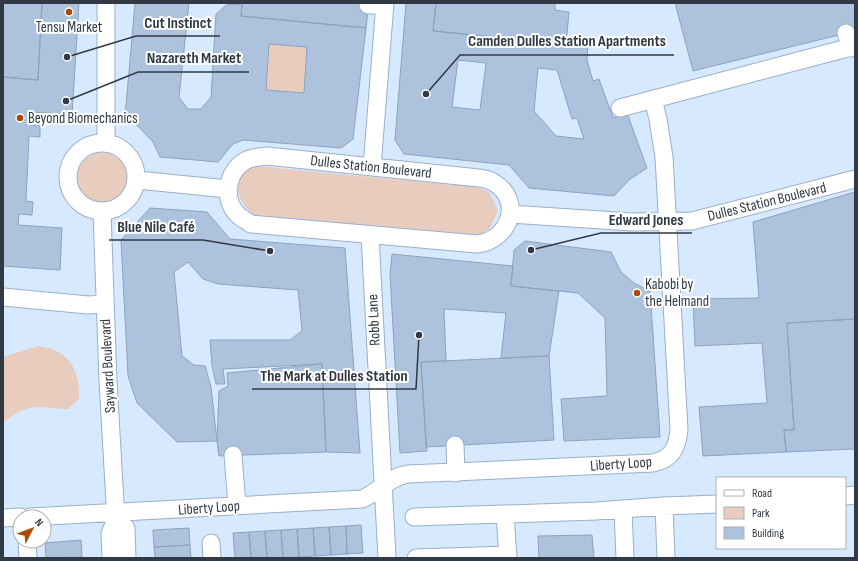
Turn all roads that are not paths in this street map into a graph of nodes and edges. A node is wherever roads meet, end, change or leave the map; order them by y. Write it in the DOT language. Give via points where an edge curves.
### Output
graph roads {
  1 [pos="106,3"];
  2 [pos="379,4"];
  3 [pos="851,42"];
  4 [pos="653,99"];
  5 [pos="620,108"];
  6 [pos="106,143"];
  7 [pos="372,167"];
  8 [pos="855,179"];
  9 [pos="137,180"];
  10 [pos="228,188"];
  11 [pos="102,212"];
  12 [pos="510,214"];
  13 [pos="668,220"];
  14 [pos="370,235"];
  15 [pos="3,297"];
  16 [pos="105,304"];
  17 [pos="455,445"];
  18 [pos="233,455"];
  19 [pos="456,473"];
  20 [pos="383,481"];
  21 [pos="716,504"];
  22 [pos="237,506"];
  23 [pos="664,506"];
  24 [pos="623,509"];
  25 [pos="505,514"];
  26 [pos="116,516"];
  27 [pos="52,517"];
  28 [pos="414,517"];
  29 [pos="508,557"];
  30 [pos="111,558"];
  31 [pos="127,558"];
  32 [pos="387,558"];
  33 [pos="416,558"];
  34 [pos="625,558"];
  35 [pos="666,558"];
  1 -- 6 [label="street"];
  2 -- 7 [label="street"];
  3 -- 4 [label="street"];
  4 -- 5 [label="street"];
  4 -- 13 [label="street, Liberty Loop" via="662,140"];
  6 -- 9 [label="street" via="121,148 132,160"];
  6 -- 11 [label="street" via="84,147 70,164 68,175 71,191 81,205"];
  7 -- 10 [label="street, Dulles Station Boulevard" via="267,156 255,157 244,161 235,169"];
  7 -- 12 [label="street, Dulles Station Boulevard" via="492,181 501,188 509,202"];
  8 -- 13 [label="street, Dulles Station Boulevard" via="692,221"];
  9 -- 10 [label="street"];
  9 -- 11 [label="street" via="129,199 122,206"];
  10 -- 14 [label="street" via="231,204 237,215 251,224"];
  11 -- 16 [label="street, Sayward Boulevard"];
  12 -- 13 [label="street, Dulles Station Boulevard" via="617,221"];
  12 -- 14 [label="street" via="504,231 496,239 485,243"];
  13 -- 19 [label="street, Liberty Loop" via="679,430 675,448 669,456 653,464"];
  14 -- 20 [label="street, Robb Lane"];
  15 -- 16 [label="street" via="88,305"];
  16 -- 26 [label="street, Sayward Boulevard"];
  17 -- 19 [label="street"];
  18 -- 22 [label="street"];
  19 -- 20 [label="street, Liberty Loop" via="402,475"];
  20 -- 22 [label="street, Liberty Loop" via="362,499"];
  20 -- 32 [label="street"];
  21 -- 23 [label="street"];
  22 -- 26 [label="street, Liberty Loop"];
  23 -- 24 [label="street"];
  23 -- 35 [label="street"];
  24 -- 25 [label="street"];
  24 -- 34 [label="street"];
  25 -- 28 [label="street"];
  25 -- 29 [label="street"];
  26 -- 27 [label="street, Liberty Loop"];
  26 -- 30 [label="street, Sayward Boulevard" via="110,533"];
  26 -- 31 [label="street" via="126,528"];
  29 -- 33 [label="street"];
}
